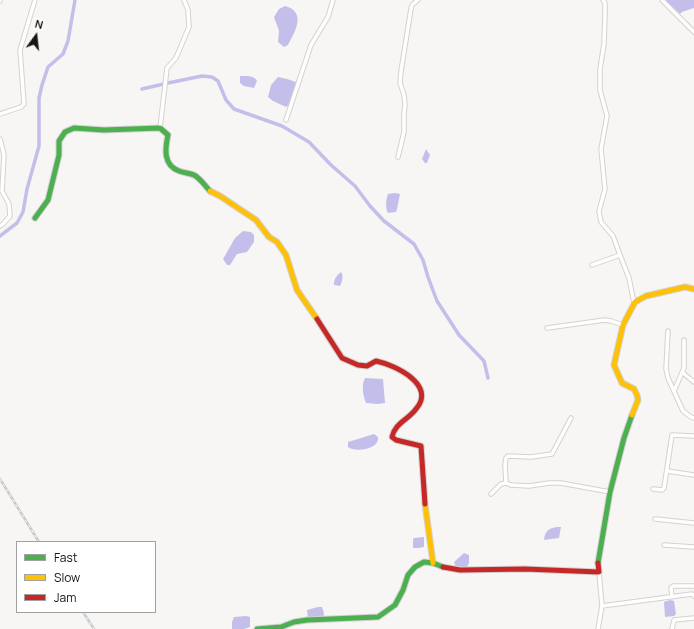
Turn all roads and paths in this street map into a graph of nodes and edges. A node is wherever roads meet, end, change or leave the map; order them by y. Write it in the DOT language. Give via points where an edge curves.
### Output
graph roads {
  1 [pos="35,0"];
  2 [pos="184,0"];
  3 [pos="333,0"];
  4 [pos="418,0"];
  5 [pos="603,0"];
  6 [pos="662,0"];
  7 [pos="694,32"];
  8 [pos="0,114"];
  9 [pos="286,120"];
  10 [pos="160,128"];
  11 [pos="0,139"];
  12 [pos="398,157"];
  13 [pos="35,218"];
  14 [pos="0,226"];
  15 [pos="620,256"];
  16 [pos="592,265"];
  17 [pos="694,289"];
  18 [pos="634,303"];
  19 [pos="623,325"];
  20 [pos="547,328"];
  21 [pos="668,331"];
  22 [pos="684,340"];
  23 [pos="683,373"];
  24 [pos="694,382"];
  25 [pos="674,391"];
  26 [pos="571,418"];
  27 [pos="694,418"];
  28 [pos="694,436"];
  29 [pos="667,471"];
  30 [pos="694,475"];
  31 [pos="506,483"];
  32 [pos="653,489"];
  33 [pos="610,492"];
  34 [pos="491,494"];
  35 [pos="655,519"];
  36 [pos="694,523"];
  37 [pos="664,545"];
  38 [pos="694,547"];
  39 [pos="433,563"];
  40 [pos="599,572"];
  41 [pos="694,586"];
  42 [pos="672,596"];
  43 [pos="694,596"];
  44 [pos="602,606"];
  45 [pos="694,618"];
  46 [pos="257,629"];
  47 [pos="598,629"];
  48 [pos="672,629"];
  1 -- 8 [label="street" via="20,50 24,104"];
  2 -- 10 [label="street" via="188,10 189,27 176,58 168,66"];
  3 -- 9 [label="street" via="328,17 311,45"];
  4 -- 12 [label="street" via="411,9 401,71 400,83 406,105 404,132"];
  5 -- 15 [label="street" via="604,44 600,90 607,116 601,149 604,189 599,212 601,222 613,236"];
  6 -- 7 [label="street"];
  10 -- 13 [label="street" via="74,128 65,132 59,141 59,155 48,200"];
  10 -- 39 [label="street" via="168,135 167,163 172,168 194,175 208,192 220,196 256,220 269,237 277,242 286,255 297,290 342,358 367,366 376,361 382,362 408,374 418,384 420,405 396,429 392,437 421,446"];
  11 -- 14 [label="street" via="4,155 2,191 9,204 10,216"];
  15 -- 16 [label="street"];
  15 -- 18 [label="street" via="629,278"];
  17 -- 18 [label="street" via="685,287 663,292 646,296"];
  18 -- 19 [label="street"];
  19 -- 20 [label="street" via="605,320"];
  19 -- 33 [label="street" via="614,365 622,383 634,389 638,400 624,438"];
  21 -- 25 [label="street" via="666,369"];
  22 -- 23 [label="street"];
  23 -- 24 [label="street"];
  23 -- 25 [label="street"];
  25 -- 27 [label="street" via="683,411"];
  26 -- 31 [label="street" via="552,454 507,457"];
  28 -- 29 [label="street" via="672,434"];
  29 -- 30 [label="street"];
  29 -- 32 [label="street" via="663,489"];
  31 -- 33 [label="street" via="529,486 561,484"];
  31 -- 34 [label="street" via="501,484"];
  33 -- 40 [label="street" via="598,552"];
  35 -- 36 [label="street"];
  37 -- 38 [label="street"];
  39 -- 40 [label="street" via="460,570"];
  39 -- 46 [label="street" via="424,562 415,567 408,575 395,605 378,617 307,620 281,627"];
  40 -- 44 [label="street"];
  41 -- 42 [label="street" via="673,586"];
  42 -- 43 [label="street"];
  42 -- 44 [label="street"];
  44 -- 47 [label="street"];
  45 -- 48 [label="street" via="674,620"];
}
